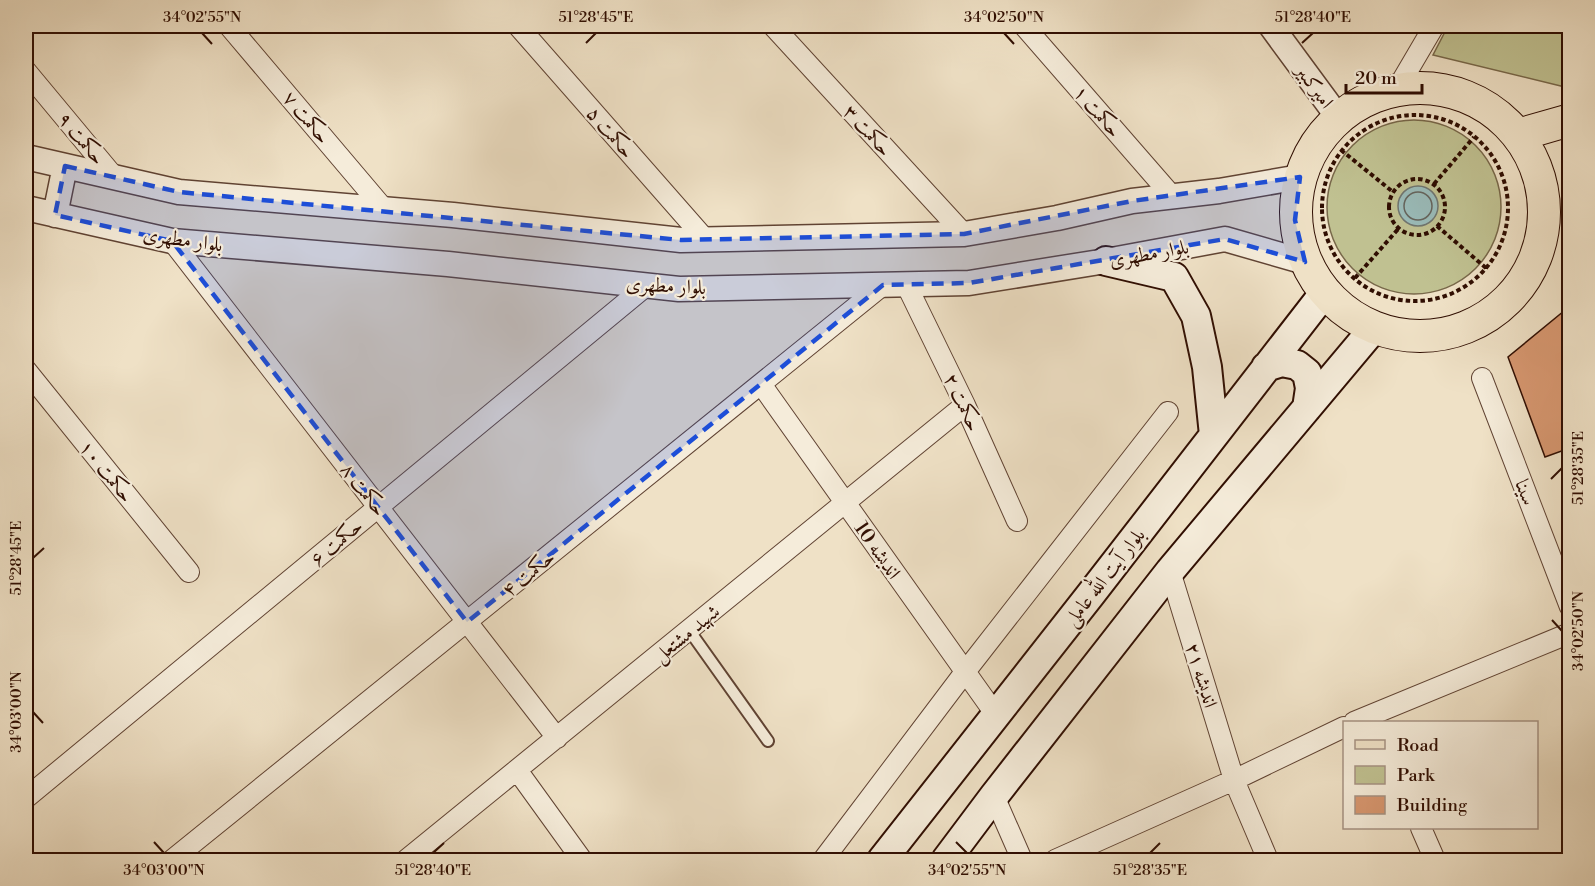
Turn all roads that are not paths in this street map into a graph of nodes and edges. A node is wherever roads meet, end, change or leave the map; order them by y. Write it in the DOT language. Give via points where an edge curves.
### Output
graph roads {
  1 [pos="229,26"];
  2 [pos="518,26"];
  3 [pos="773,26"];
  4 [pos="1024,26"];
  5 [pos="1271,26"];
  6 [pos="1434,26"];
  7 [pos="26,71"];
  8 [pos="1397,89"];
  9 [pos="1338,117"];
  10 [pos="1569,120"];
  11 [pos="1518,135"];
  12 [pos="26,158"];
  13 [pos="65,166"];
  14 [pos="116,177"];
  15 [pos="1300,177"];
  16 [pos="1172,196"];
  17 [pos="26,208"];
  18 [pos="384,209"];
  19 [pos="55,214"];
  20 [pos="1557,216"];
  21 [pos="963,234"];
  22 [pos="705,239"];
  23 [pos="172,241"];
  24 [pos="1106,261"];
  25 [pos="1305,262"];
  26 [pos="895,285"];
  27 [pos="646,286"];
  28 [pos="1325,292"];
  29 [pos="1374,328"];
  30 [pos="1266,367"];
  31 [pos="26,370"];
  32 [pos="1482,378"];
  33 [pos="761,384"];
  34 [pos="965,405"];
  35 [pos="1307,408"];
  36 [pos="1168,412"];
  37 [pos="1214,435"];
  38 [pos="845,503"];
  39 [pos="378,507"];
  40 [pos="1017,521"];
  41 [pos="1170,571"];
  42 [pos="189,572"];
  43 [pos="1569,607"];
  44 [pos="467,622"];
  45 [pos="689,630"];
  46 [pos="1569,633"];
  47 [pos="965,672"];
  48 [pos="996,715"];
  49 [pos="1367,720"];
  50 [pos="1343,727"];
  51 [pos="557,738"];
  52 [pos="768,741"];
  53 [pos="517,770"];
  54 [pos="1234,780"];
  55 [pos="994,796"];
  56 [pos="26,798"];
  57 [pos="1420,829"];
  58 [pos="172,861"];
  59 [pos="406,861"];
  60 [pos="582,861"];
  61 [pos="823,861"];
  62 [pos="882,861"];
  63 [pos="946,861"];
  64 [pos="1022,861"];
  65 [pos="1055,861"];
  66 [pos="1268,861"];
  67 [pos="1435,861"];
  1 -- 18 [label="street, حکمت ۷"];
  2 -- 22 [label="street, حکمت ۵"];
  3 -- 21 [label="street, حکمت ۳"];
  4 -- 16 [label="street, حکمت ۱"];
  5 -- 9 [label="street, امیرکبیر"];
  6 -- 8 [label="street"];
  7 -- 14 [label="street, حکمت ۹"];
  8 -- 9 [label="main road" via="1366,99"];
  8 -- 11 [label="main road" via="1431,87 1464,95 1494,111"];
  9 -- 15 [label="main road" via="1314,144"];
  10 -- 11 [label="main road"];
  11 -- 20 [label="main road"];
  12 -- 13 [label="street"];
  13 -- 14 [label="street"];
  13 -- 19 [label="street"];
  14 -- 18 [label="street" via="179,192"];
  15 -- 16 [label="street"];
  15 -- 25 [label="main road" via="1295,220"];
  16 -- 21 [label="street"];
  17 -- 19 [label="street, بلوار مطهری"];
  18 -- 22 [label="street" via="681,240"];
  19 -- 23 [label="street, بلوار مطهری"];
  20 -- 29 [label="main road" via="1515,293 1486,318 1450,333 1412,336"];
  21 -- 22 [label="street"];
  23 -- 27 [label="street, بلوار مطهری" via="448,264"];
  23 -- 39 [label="street, حکمت ۸"];
  24 -- 25 [label="street, بلوار مطهری" via="1226,239"];
  24 -- 26 [label="street, بلوار مطهری" via="969,283"];
  24 -- 37 [label="main road" via="1174,276 1196,316 1207,367"];
  25 -- 28 [label="main road"];
  26 -- 27 [label="street, بلوار مطهری" via="679,289"];
  26 -- 33 [label="street, حکمت ۴"];
  26 -- 34 [label="street, حکمت ۲"];
  27 -- 39 [label="street, حکمت ۶"];
  28 -- 29 [label="main road" via="1347,313"];
  28 -- 30 [label="main road, بلوار آیت‌ الله عاملی"];
  29 -- 35 [label="main road"];
  30 -- 35 [label="main road" via="1282,362 1297,364 1307,374"];
  30 -- 37 [label="main road, بلوار آیت‌ الله عاملی"];
  31 -- 42 [label="street, حکمت ۱۰"];
  32 -- 43 [label="street, سینا"];
  33 -- 38 [label="street, اندیشه 10"];
  33 -- 44 [label="street, حکمت ۴"];
  34 -- 38 [label="street, شهید مشتعل"];
  34 -- 40 [label="street, حکمت ۲"];
  35 -- 41 [label="main road"];
  36 -- 47 [label="street"];
  37 -- 48 [label="main road, بلوار آیت‌ الله عاملی"];
  38 -- 45 [label="street, شهید مشتعل"];
  38 -- 47 [label="street, اندیشه 10"];
  39 -- 44 [label="street, حکمت ۸"];
  39 -- 56 [label="street, حکمت ۶"];
  41 -- 54 [label="street, اندیشه ۲۱"];
  41 -- 55 [label="main road"];
  44 -- 51 [label="street, حکمت ۸"];
  44 -- 58 [label="street, حکمت ۴"];
  45 -- 51 [label="street, شهید مشتعل"];
  45 -- 52 [label="lane"];
  46 -- 49 [label="street"];
  47 -- 48 [label="street, اندیشه 10"];
  47 -- 61 [label="street"];
  48 -- 62 [label="main road, بلوار آیت‌ الله عاملی"];
  50 -- 54 [label="street"];
  51 -- 53 [label="street, شهید مشتعل"];
  53 -- 59 [label="street, شهید مشتعل"];
  53 -- 60 [label="street"];
  54 -- 65 [label="street"];
  54 -- 66 [label="street, اندیشه ۲۱"];
  55 -- 63 [label="main road"];
  55 -- 64 [label="street"];
  57 -- 67 [label="street"];
}
